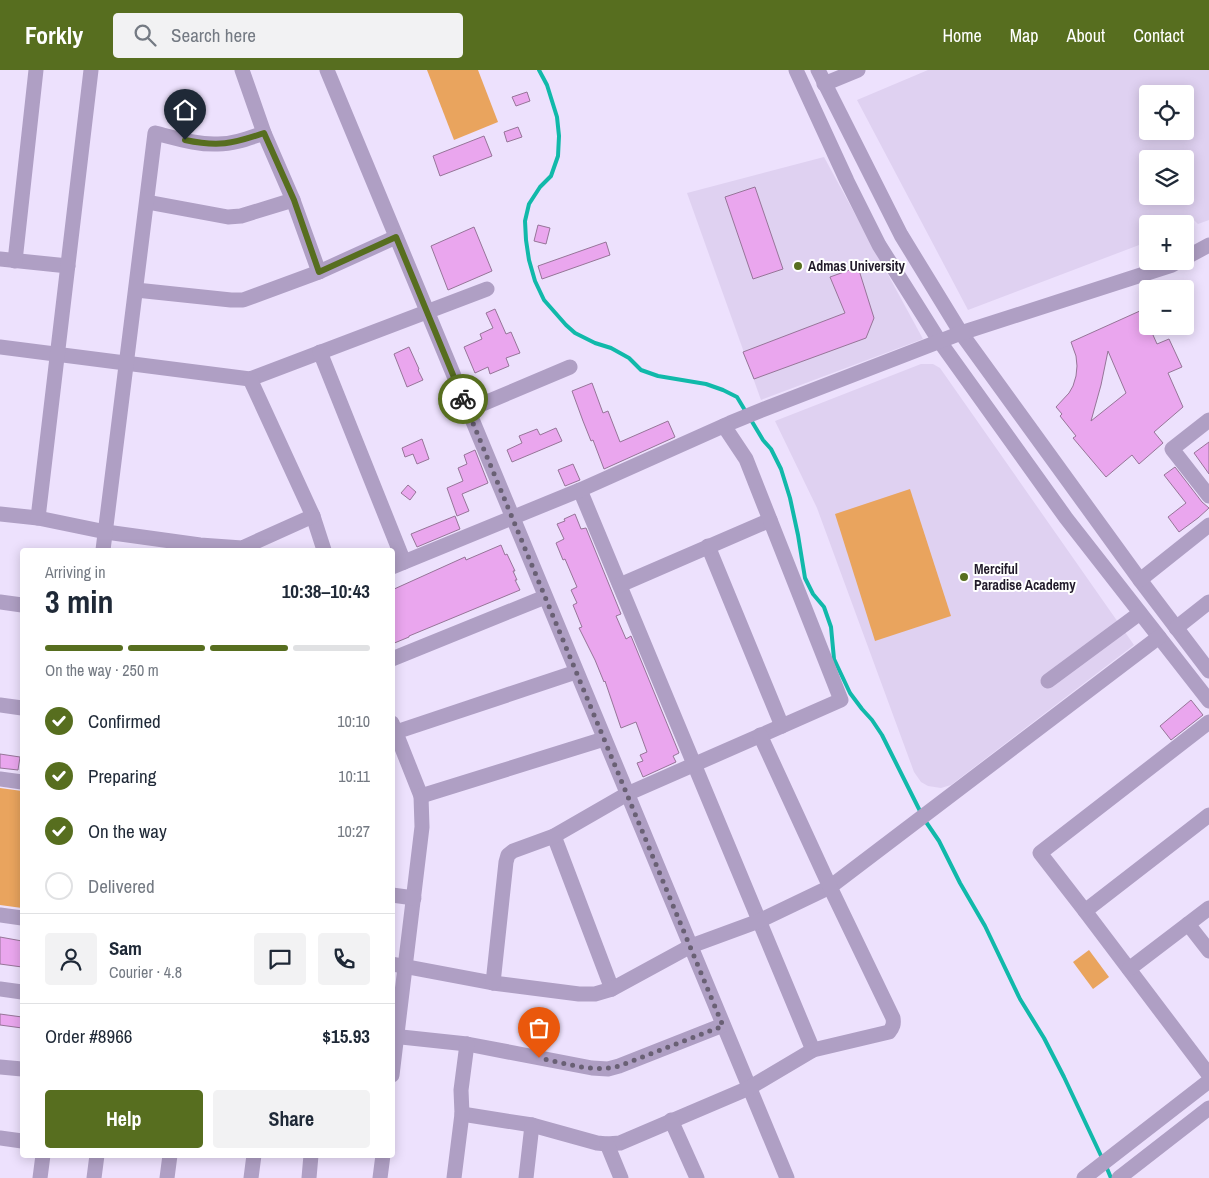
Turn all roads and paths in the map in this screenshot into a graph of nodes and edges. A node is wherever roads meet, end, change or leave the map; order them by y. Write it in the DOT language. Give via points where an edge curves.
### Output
graph roads {
  1 [pos="36,70"];
  2 [pos="91,70"];
  3 [pos="242,70"];
  4 [pos="327,70"];
  5 [pos="796,70"];
  6 [pos="858,70"];
  7 [pos="821,77"];
  8 [pos="264,133"];
  9 [pos="294,200"];
  10 [pos="147,202"];
  11 [pos="396,237"];
  12 [pos="1209,245"];
  13 [pos="1194,253"];
  14 [pos="8,260"];
  15 [pos="68,266"];
  16 [pos="1156,270"];
  17 [pos="319,272"];
  18 [pos="488,289"];
  19 [pos="136,290"];
  20 [pos="427,312"];
  21 [pos="961,333"];
  22 [pos="940,342"];
  23 [pos="0,347"];
  24 [pos="320,352"];
  25 [pos="57,354"];
  26 [pos="127,363"];
  27 [pos="570,367"];
  28 [pos="250,379"];
  29 [pos="468,410"];
  30 [pos="1209,420"];
  31 [pos="727,425"];
  32 [pos="580,490"];
  33 [pos="1209,496"];
  34 [pos="1085,504"];
  35 [pos="0,514"];
  36 [pos="313,516"];
  37 [pos="38,518"];
  38 [pos="512,518"];
  39 [pos="1066,518"];
  40 [pos="770,520"];
  41 [pos="1209,525"];
  42 [pos="106,532"];
  43 [pos="708,546"];
  44 [pos="104,548"];
  45 [pos="323,548"];
  46 [pos="392,548"];
  47 [pos="398,565"];
  48 [pos="1140,580"];
  49 [pos="620,584"];
  50 [pos="545,597"];
  51 [pos="1209,602"];
  52 [pos="20,605"];
  53 [pos="0,606"];
  54 [pos="1140,612"];
  55 [pos="1176,628"];
  56 [pos="1158,637"];
  57 [pos="395,659"];
  58 [pos="1209,671"];
  59 [pos="576,672"];
  60 [pos="1048,681"];
  61 [pos="1209,701"];
  62 [pos="0,705"];
  63 [pos="20,708"];
  64 [pos="1209,722"];
  65 [pos="782,726"];
  66 [pos="395,727"];
  67 [pos="395,730"];
  68 [pos="760,735"];
  69 [pos="604,739"];
  70 [pos="694,765"];
  71 [pos="0,779"];
  72 [pos="20,782"];
  73 [pos="627,794"];
  74 [pos="421,796"];
  75 [pos="1209,815"];
  76 [pos="554,836"];
  77 [pos="830,887"];
  78 [pos="395,895"];
  79 [pos="414,898"];
  80 [pos="1209,908"];
  81 [pos="1085,910"];
  82 [pos="0,915"];
  83 [pos="20,918"];
  84 [pos="759,921"];
  85 [pos="1188,924"];
  86 [pos="691,946"];
  87 [pos="1209,952"];
  88 [pos="399,965"];
  89 [pos="1129,969"];
  90 [pos="493,983"];
  91 [pos="0,989"];
  92 [pos="612,989"];
  93 [pos="20,992"];
  94 [pos="723,1026"];
  95 [pos="395,1036"];
  96 [pos="467,1044"];
  97 [pos="813,1050"];
  98 [pos="0,1067"];
  99 [pos="20,1069"];
  100 [pos="1209,1075"];
  101 [pos="1209,1081"];
  102 [pos="750,1088"];
  103 [pos="1209,1108"];
  104 [pos="462,1114"];
  105 [pos="671,1120"];
  106 [pos="532,1125"];
  107 [pos="0,1138"];
  108 [pos="20,1141"];
  109 [pos="606,1144"];
  110 [pos="43,1158"];
  111 [pos="97,1158"];
  112 [pos="170,1158"];
  113 [pos="254,1158"];
  114 [pos="312,1158"];
  115 [pos="383,1158"];
  116 [pos="40,1178"];
  117 [pos="94,1178"];
  118 [pos="167,1178"];
  119 [pos="251,1178"];
  120 [pos="309,1178"];
  121 [pos="380,1178"];
  122 [pos="454,1178"];
  123 [pos="526,1178"];
  124 [pos="620,1178"];
  125 [pos="697,1178"];
  126 [pos="787,1178"];
  127 [pos="1085,1178"];
  128 [pos="1120,1178"];
  1 -- 14 [label="street"];
  2 -- 15 [label="street"];
  3 -- 8 [label="street"];
  4 -- 11 [label="street"];
  5 -- 22 [label="street" via="875,238"];
  6 -- 7 [label="street"];
  7 -- 21 [label="street" via="901,235"];
  8 -- 9 [label="street"];
  8 -- 10 [label="street" via="240,142 218,144 155,133"];
  9 -- 10 [label="street" via="228,217"];
  9 -- 17 [label="street"];
  10 -- 19 [label="street"];
  11 -- 17 [label="street"];
  11 -- 20 [label="street"];
  12 -- 13 [label="street"];
  14 -- 15 [label="street"];
  15 -- 25 [label="street"];
  16 -- 21 [label="street"];
  17 -- 19 [label="street" via="244,300"];
  18 -- 20 [label="street"];
  19 -- 26 [label="street"];
  20 -- 24 [label="street"];
  20 -- 29 [label="street"];
  21 -- 22 [label="street"];
  21 -- 34 [label="street"];
  22 -- 31 [label="street"];
  22 -- 39 [label="street"];
  23 -- 25 [label="street"];
  24 -- 28 [label="street"];
  24 -- 46 [label="street"];
  25 -- 26 [label="street"];
  25 -- 37 [label="street"];
  26 -- 28 [label="street"];
  26 -- 42 [label="street"];
  27 -- 29 [label="street"];
  28 -- 36 [label="street"];
  29 -- 38 [label="street"];
  30 -- 33 [label="street" via="1172,449"];
  31 -- 32 [label="street"];
  31 -- 40 [label="street" via="746,459"];
  32 -- 38 [label="street"];
  32 -- 49 [label="street"];
  34 -- 39 [label="street"];
  34 -- 48 [label="street"];
  35 -- 37 [label="street"];
  36 -- 42 [label="street" via="242,548"];
  36 -- 45 [label="street"];
  37 -- 42 [label="street"];
  38 -- 47 [label="street"];
  38 -- 50 [label="street"];
  39 -- 54 [label="street"];
  40 -- 43 [label="street"];
  40 -- 65 [label="street" via="841,700"];
  41 -- 48 [label="street"];
  42 -- 44 [label="street"];
  43 -- 49 [label="street"];
  43 -- 65 [label="street"];
  48 -- 55 [label="street"];
  49 -- 70 [label="street"];
  50 -- 57 [label="street"];
  50 -- 59 [label="street"];
  51 -- 55 [label="street"];
  52 -- 53 [label="street"];
  54 -- 56 [label="street"];
  54 -- 60 [label="street"];
  55 -- 58 [label="street"];
  56 -- 61 [label="street"];
  56 -- 77 [label="street"];
  59 -- 66 [label="street"];
  59 -- 69 [label="street"];
  62 -- 63 [label="street"];
  64 -- 81 [label="street" via="1040,853"];
  65 -- 68 [label="street"];
  67 -- 74 [label="street"];
  68 -- 70 [label="street"];
  68 -- 77 [label="street"];
  69 -- 73 [label="street"];
  69 -- 74 [label="street"];
  70 -- 73 [label="street"];
  70 -- 84 [label="street"];
  71 -- 72 [label="street"];
  73 -- 76 [label="street"];
  73 -- 86 [label="street"];
  74 -- 79 [label="street" via="422,827"];
  75 -- 81 [label="street"];
  76 -- 90 [label="street" via="513,851 508,856"];
  76 -- 92 [label="street"];
  77 -- 84 [label="street"];
  77 -- 97 [label="street" via="894,1024 889,1032"];
  78 -- 79 [label="street"];
  79 -- 88 [label="street"];
  80 -- 85 [label="street"];
  81 -- 89 [label="street"];
  82 -- 83 [label="street"];
  84 -- 86 [label="street"];
  84 -- 97 [label="street"];
  85 -- 87 [label="street"];
  85 -- 89 [label="street"];
  86 -- 92 [label="street"];
  86 -- 94 [label="street"];
  88 -- 90 [label="street"];
  88 -- 95 [label="street"];
  89 -- 100 [label="street"];
  90 -- 92 [label="street" via="579,994"];
  91 -- 93 [label="street"];
  94 -- 96 [label="street" via="608,1069"];
  94 -- 102 [label="street"];
  95 -- 96 [label="street"];
  96 -- 104 [label="street" via="461,1090"];
  97 -- 102 [label="street"];
  98 -- 99 [label="street"];
  101 -- 127 [label="street"];
  102 -- 105 [label="street"];
  102 -- 126 [label="street"];
  103 -- 128 [label="street"];
  104 -- 106 [label="street"];
  104 -- 122 [label="street"];
  105 -- 109 [label="street" via="620,1143"];
  105 -- 125 [label="street"];
  106 -- 109 [label="street"];
  106 -- 123 [label="street"];
  107 -- 108 [label="street"];
  109 -- 124 [label="street"];
  110 -- 116 [label="street"];
  111 -- 117 [label="street"];
  112 -- 118 [label="street"];
  113 -- 119 [label="street"];
  114 -- 120 [label="street"];
  115 -- 121 [label="street"];
}
